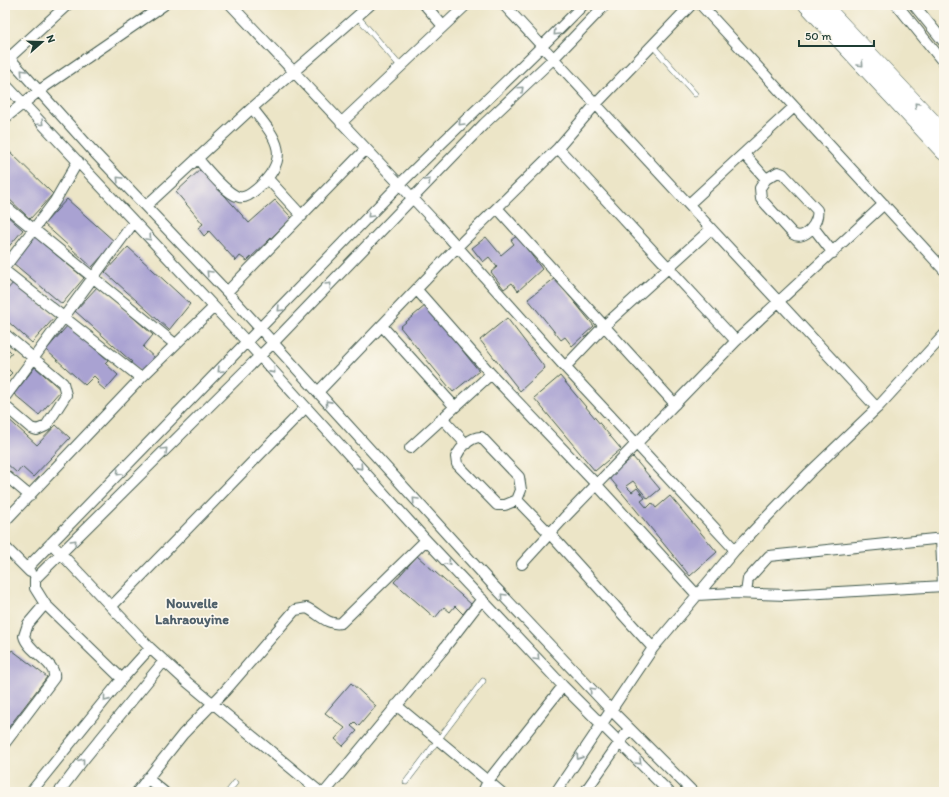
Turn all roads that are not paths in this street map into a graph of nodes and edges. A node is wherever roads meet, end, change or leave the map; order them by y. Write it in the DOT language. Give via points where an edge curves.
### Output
graph roads {
  1 [pos="67,5"];
  2 [pos="164,5"];
  3 [pos="231,5"];
  4 [pos="370,5"];
  5 [pos="425,5"];
  6 [pos="466,5"];
  7 [pos="583,5"];
  8 [pos="605,5"];
  9 [pos="691,5"];
  10 [pos="701,5"];
  11 [pos="806,5"];
  12 [pos="824,5"];
  13 [pos="897,5"];
  14 [pos="914,5"];
  15 [pos="507,6"];
  16 [pos="357,16"];
  17 [pos="443,26"];
  18 [pos="944,42"];
  19 [pos="652,45"];
  20 [pos="543,46"];
  21 [pos="7,55"];
  22 [pos="554,58"];
  23 [pos="944,63"];
  24 [pos="401,67"];
  25 [pos="294,73"];
  26 [pos="5,84"];
  27 [pos="40,90"];
  28 [pos="695,94"];
  29 [pos="23,103"];
  30 [pos="596,104"];
  31 [pos="794,107"];
  32 [pos="252,108"];
  33 [pos="5,118"];
  34 [pos="341,124"];
  35 [pos="944,133"];
  36 [pos="558,148"];
  37 [pos="365,150"];
  38 [pos="944,152"];
  39 [pos="744,154"];
  40 [pos="196,158"];
  41 [pos="78,161"];
  42 [pos="268,179"];
  43 [pos="766,179"];
  44 [pos="399,186"];
  45 [pos="412,198"];
  46 [pos="689,204"];
  47 [pos="884,204"];
  48 [pos="5,206"];
  49 [pos="146,206"];
  50 [pos="498,209"];
  51 [pos="302,216"];
  52 [pos="134,222"];
  53 [pos="813,227"];
  54 [pos="711,229"];
  55 [pos="33,230"];
  56 [pos="457,247"];
  57 [pos="833,252"];
  58 [pos="669,267"];
  59 [pos="944,270"];
  60 [pos="6,273"];
  61 [pos="94,278"];
  62 [pos="417,290"];
  63 [pos="227,292"];
  64 [pos="779,303"];
  65 [pos="214,307"];
  66 [pos="64,317"];
  67 [pos="382,326"];
  68 [pos="604,326"];
  69 [pos="260,329"];
  70 [pos="5,334"];
  71 [pos="944,335"];
  72 [pos="736,341"];
  73 [pos="247,342"];
  74 [pos="273,343"];
  75 [pos="175,344"];
  76 [pos="260,356"];
  77 [pos="33,358"];
  78 [pos="565,367"];
  79 [pos="491,374"];
  80 [pos="141,378"];
  81 [pos="318,392"];
  82 [pos="5,397"];
  83 [pos="675,404"];
  84 [pos="5,406"];
  85 [pos="454,406"];
  86 [pos="306,408"];
  87 [pos="877,408"];
  88 [pos="442,418"];
  89 [pos="466,444"];
  90 [pos="636,444"];
  91 [pos="410,448"];
  92 [pos="5,474"];
  93 [pos="597,485"];
  94 [pos="30,496"];
  95 [pos="517,500"];
  96 [pos="5,521"];
  97 [pos="550,534"];
  98 [pos="943,538"];
  99 [pos="426,540"];
  100 [pos="51,543"];
  101 [pos="5,547"];
  102 [pos="735,550"];
  103 [pos="61,554"];
  104 [pos="522,564"];
  105 [pos="27,568"];
  106 [pos="35,578"];
  107 [pos="944,586"];
  108 [pos="746,593"];
  109 [pos="697,595"];
  110 [pos="482,599"];
  111 [pos="44,604"];
  112 [pos="111,607"];
  113 [pos="150,648"];
  114 [pos="653,648"];
  115 [pos="164,661"];
  116 [pos="122,679"];
  117 [pos="483,681"];
  118 [pos="562,686"];
  119 [pos="211,703"];
  120 [pos="396,705"];
  121 [pos="610,710"];
  122 [pos="601,724"];
  123 [pos="629,728"];
  124 [pos="439,740"];
  125 [pos="5,743"];
  126 [pos="620,743"];
  127 [pos="147,778"];
  128 [pos="488,781"];
  129 [pos="406,782"];
  130 [pos="235,784"];
  131 [pos="31,792"];
  132 [pos="59,792"];
  133 [pos="136,792"];
  134 [pos="164,792"];
  135 [pos="228,792"];
  136 [pos="320,792"];
  137 [pos="325,792"];
  138 [pos="483,792"];
  139 [pos="501,792"];
  140 [pos="556,792"];
  141 [pos="585,792"];
  142 [pos="669,792"];
  143 [pos="693,792"];
  1 -- 21 [label="street"];
  2 -- 27 [label="street"];
  3 -- 25 [label="street"];
  4 -- 16 [label="street"];
  5 -- 17 [label="street"];
  6 -- 17 [label="street"];
  7 -- 20 [label="street, one-way"];
  8 -- 22 [label="street"];
  9 -- 19 [label="street"];
  10 -- 31 [label="street"];
  11 -- 38 [label="street, one-way"];
  35 -- 12 [label="street, one-way"];
  13 -- 23 [label="street"];
  14 -- 18 [label="street"];
  15 -- 20 [label="street"];
  16 -- 24 [label="lane"];
  16 -- 25 [label="street"];
  17 -- 24 [label="street"];
  19 -- 28 [label="lane"];
  19 -- 30 [label="street"];
  20 -- 22 [label="street"];
  20 -- 44 [label="street, one-way" via="473,111"];
  27 -- 21 [label="street, one-way"];
  22 -- 30 [label="street"];
  45 -- 22 [label="street, one-way" via="484,124"];
  24 -- 34 [label="street"];
  25 -- 32 [label="street"];
  25 -- 34 [label="street"];
  26 -- 29 [label="street"];
  27 -- 29 [label="street"];
  49 -- 27 [label="street, one-way" via="92,150"];
  29 -- 33 [label="street"];
  29 -- 41 [label="street, one-way"];
  30 -- 36 [label="street"];
  30 -- 46 [label="street"];
  31 -- 39 [label="street"];
  31 -- 47 [label="street"];
  32 -- 40 [label="street"];
  32 -- 42 [label="street" via="278,145 277,159"];
  34 -- 37 [label="street"];
  36 -- 50 [label="street"];
  36 -- 58 [label="street"];
  37 -- 44 [label="street"];
  37 -- 51 [label="street"];
  39 -- 43 [label="street"];
  39 -- 46 [label="street"];
  40 -- 42 [label="street" via="228,190 240,197 252,193"];
  40 -- 49 [label="street"];
  41 -- 52 [label="street"];
  41 -- 55 [label="street" via="55,201"];
  42 -- 51 [label="street"];
  43 -- 53 [label="street" via="775,173 783,174 815,207 818,216"];
  43 -- 53 [label="street" via="759,190 761,199 793,234 800,236"];
  44 -- 45 [label="street"];
  44 -- 69 [label="street, one-way"];
  45 -- 56 [label="street"];
  74 -- 45 [label="street, one-way"];
  46 -- 54 [label="street"];
  47 -- 57 [label="street"];
  47 -- 59 [label="street"];
  48 -- 55 [label="street"];
  63 -- 49 [label="street, one-way"];
  50 -- 56 [label="street"];
  50 -- 68 [label="street"];
  51 -- 63 [label="street"];
  52 -- 61 [label="street"];
  52 -- 65 [label="street, one-way"];
  53 -- 57 [label="street"];
  54 -- 58 [label="street"];
  54 -- 64 [label="street"];
  55 -- 60 [label="street"];
  55 -- 61 [label="street"];
  56 -- 62 [label="street"];
  56 -- 78 [label="street"];
  57 -- 64 [label="street"];
  58 -- 68 [label="street"];
  58 -- 72 [label="street"];
  60 -- 66 [label="street"];
  61 -- 66 [label="street"];
  61 -- 75 [label="street"];
  62 -- 67 [label="street"];
  62 -- 79 [label="street"];
  63 -- 69 [label="street"];
  64 -- 72 [label="street"];
  64 -- 87 [label="street"];
  65 -- 73 [label="street"];
  65 -- 75 [label="street"];
  66 -- 77 [label="street"];
  66 -- 80 [label="street"];
  67 -- 81 [label="street"];
  67 -- 85 [label="street"];
  68 -- 78 [label="street"];
  68 -- 83 [label="street"];
  69 -- 73 [label="street"];
  69 -- 74 [label="street"];
  70 -- 77 [label="street"];
  71 -- 87 [label="street"];
  72 -- 83 [label="street"];
  73 -- 76 [label="street"];
  73 -- 100 [label="street, one-way"];
  74 -- 76 [label="street"];
  74 -- 81 [label="street"];
  75 -- 80 [label="street"];
  76 -- 86 [label="street, one-way"];
  103 -- 76 [label="street, one-way"];
  77 -- 82 [label="street"];
  77 -- 84 [label="street" via="63,383 66,389 65,399 46,426 37,430"];
  78 -- 90 [label="street"];
  79 -- 85 [label="street"];
  79 -- 93 [label="street"];
  80 -- 94 [label="street"];
  121 -- 81 [label="street, one-way"];
  83 -- 90 [label="street"];
  85 -- 88 [label="street"];
  86 -- 99 [label="street, one-way"];
  86 -- 112 [label="street"];
  87 -- 102 [label="street" via="809,473"];
  88 -- 89 [label="street"];
  88 -- 91 [label="street"];
  89 -- 95 [label="street" via="481,437 506,462 521,481"];
  89 -- 95 [label="street" via="456,459 468,476 497,505"];
  90 -- 93 [label="street"];
  90 -- 102 [label="street"];
  92 -- 94 [label="street"];
  93 -- 97 [label="street"];
  93 -- 109 [label="street"];
  94 -- 96 [label="street"];
  95 -- 97 [label="street"];
  97 -- 104 [label="street"];
  97 -- 114 [label="street"];
  98 -- 107 [label="street"];
  98 -- 108 [label="street" via="769,556 748,579"];
  99 -- 110 [label="street, one-way"];
  99 -- 119 [label="street" via="341,623 328,622 307,608 295,610 225,691"];
  100 -- 103 [label="street"];
  100 -- 105 [label="street"];
  101 -- 105 [label="street"];
  102 -- 109 [label="street"];
  103 -- 106 [label="street"];
  103 -- 112 [label="street"];
  105 -- 106 [label="street"];
  106 -- 111 [label="street" via="35,588"];
  107 -- 108 [label="street" via="786,595"];
  108 -- 109 [label="street"];
  109 -- 114 [label="street"];
  110 -- 118 [label="street, one-way"];
  110 -- 120 [label="street"];
  111 -- 116 [label="street"];
  111 -- 125 [label="street" via="28,624 24,636 29,646 53,669 54,678"];
  112 -- 113 [label="street"];
  113 -- 115 [label="street"];
  113 -- 116 [label="street"];
  114 -- 121 [label="street"];
  115 -- 119 [label="street"];
  132 -- 115 [label="street, one-way"];
  116 -- 131 [label="street, one-way"];
  117 -- 124 [label="lane"];
  118 -- 122 [label="street"];
  118 -- 128 [label="street"];
  119 -- 127 [label="street"];
  119 -- 136 [label="street"];
  120 -- 124 [label="street"];
  120 -- 137 [label="street"];
  121 -- 122 [label="street"];
  121 -- 123 [label="street"];
  122 -- 126 [label="street"];
  122 -- 140 [label="street, one-way"];
  123 -- 126 [label="street"];
  123 -- 143 [label="street"];
  124 -- 128 [label="street"];
  124 -- 129 [label="lane"];
  126 -- 141 [label="street"];
  126 -- 142 [label="street, one-way"];
  127 -- 133 [label="street"];
  127 -- 134 [label="street"];
  128 -- 138 [label="street"];
  128 -- 139 [label="street"];
  130 -- 135 [label="lane"];
}
